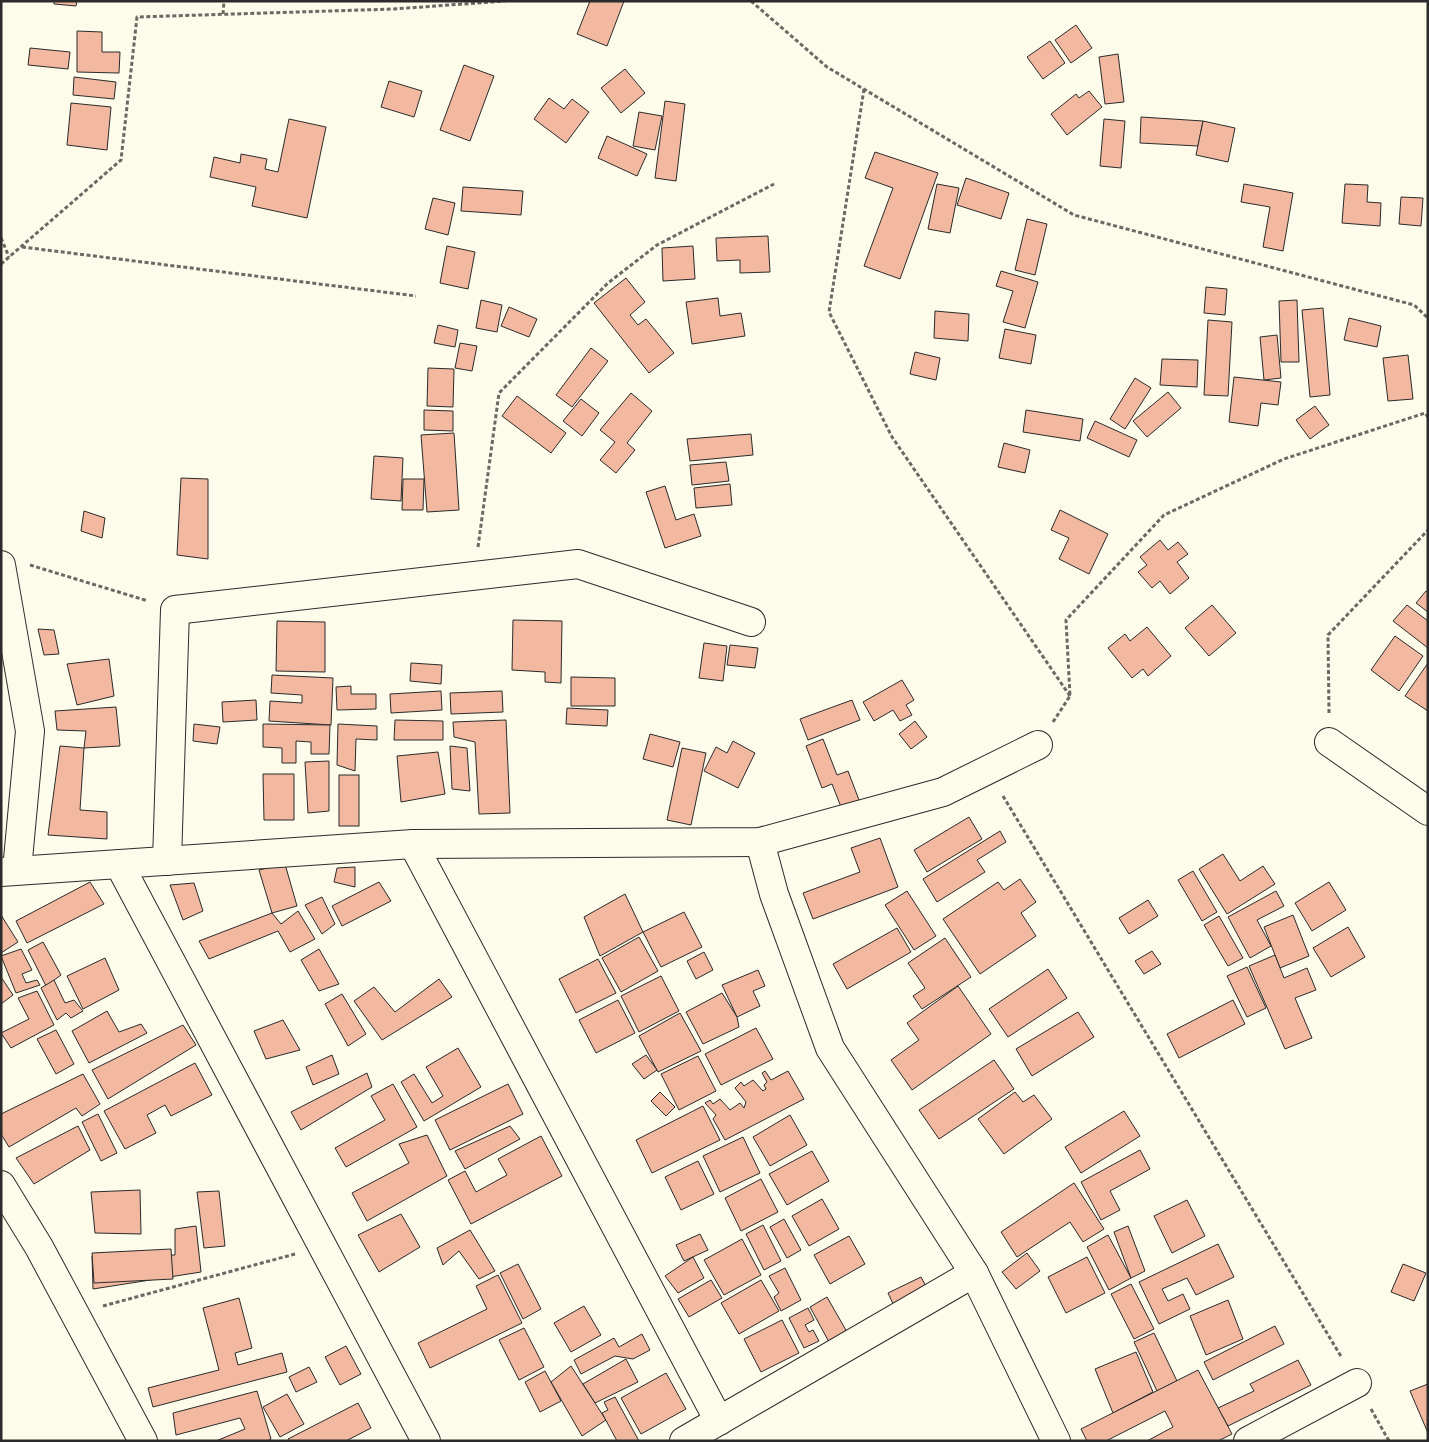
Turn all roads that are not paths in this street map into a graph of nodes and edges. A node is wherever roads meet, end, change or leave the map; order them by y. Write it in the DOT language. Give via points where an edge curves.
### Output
graph roads {
  1 [pos="1,565"];
  2 [pos="751,622"];
  3 [pos="1329,742"];
  4 [pos="1038,745"];
  5 [pos="1428,811"];
  6 [pos="760,842"];
  7 [pos="413,844"];
  8 [pos="168,861"];
  9 [pos="119,864"];
  10 [pos="9,871"];
  11 [pos="1,1186"];
  12 [pos="974,1274"];
  13 [pos="1357,1383"];
  14 [pos="719,1421"];
  15 [pos="144,1441"];
  16 [pos="426,1441"];
  17 [pos="684,1441"];
  18 [pos="1056,1441"];
  19 [pos="1248,1441"];
  1 -- 10 [label="street" via="30,731"];
  2 -- 8 [label="street" via="578,564 175,610"];
  3 -- 5 [label="street"];
  4 -- 6 [label="street" via="943,792"];
  6 -- 7 [label="street"];
  6 -- 12 [label="street" via="774,894 830,1048"];
  7 -- 8 [label="street"];
  7 -- 14 [label="street"];
  8 -- 9 [label="street"];
  9 -- 10 [label="street"];
  9 -- 16 [label="street"];
  11 -- 15 [label="street"];
  12 -- 14 [label="street"];
  12 -- 18 [label="street"];
  13 -- 19 [label="street"];
  14 -- 17 [label="street"];
}
